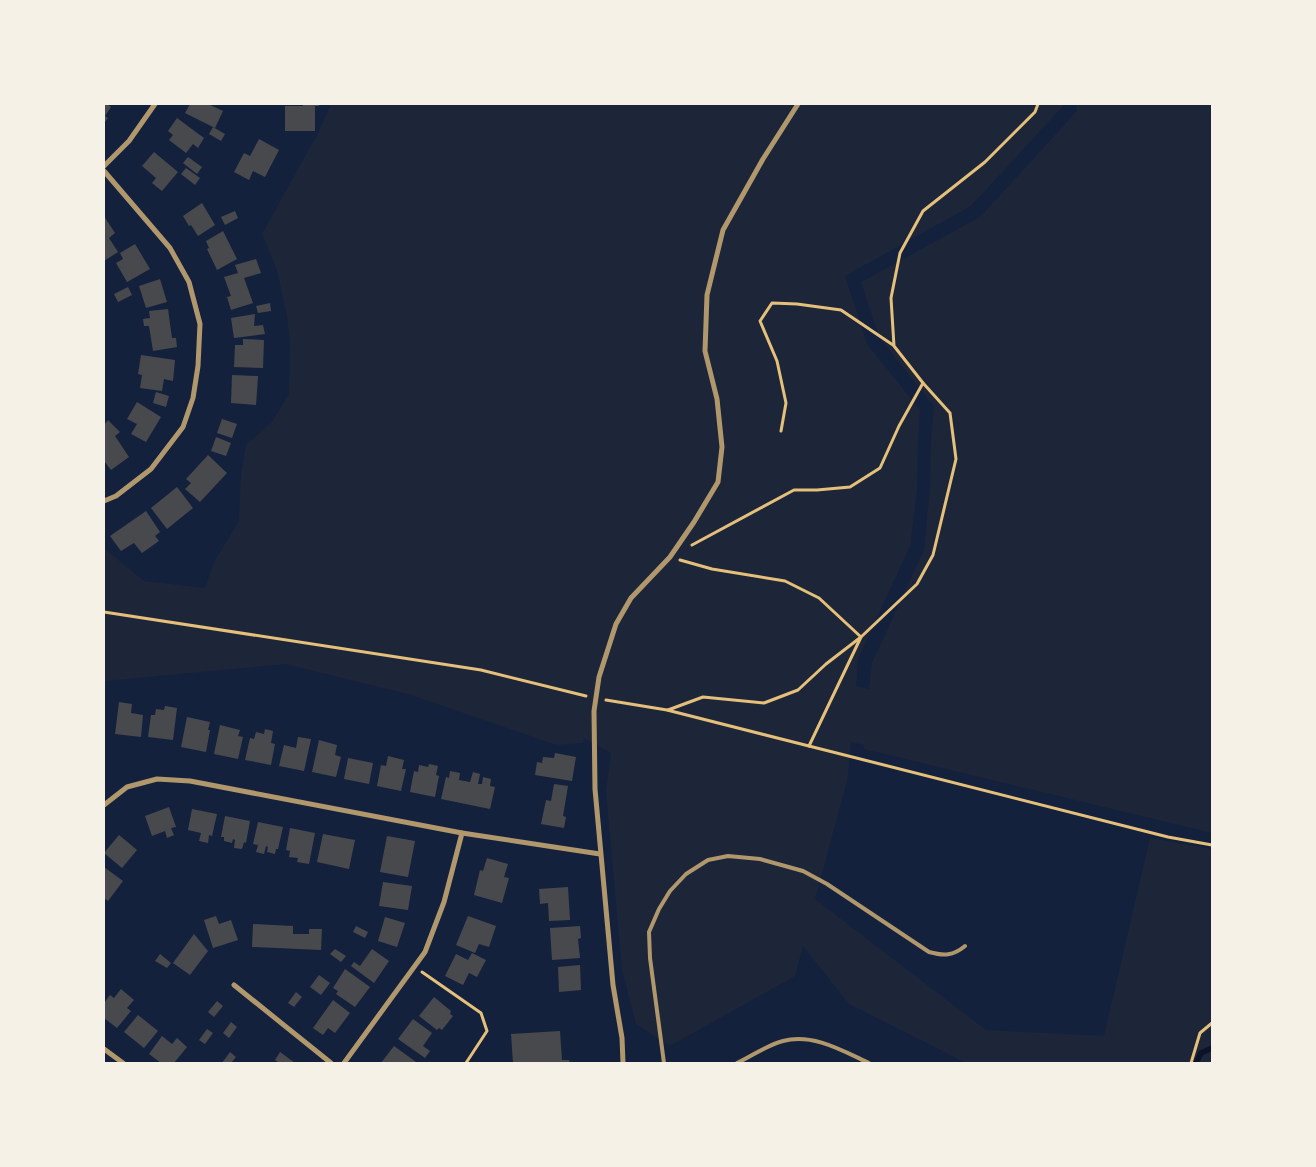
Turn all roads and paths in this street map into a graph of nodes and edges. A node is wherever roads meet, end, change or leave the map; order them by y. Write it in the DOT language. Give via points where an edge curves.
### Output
graph roads {
  1 [pos="155,104"];
  2 [pos="798,104"];
  3 [pos="1038,104"];
  4 [pos="104,166"];
  5 [pos="104,171"];
  6 [pos="894,346"];
  7 [pos="923,383"];
  8 [pos="780,431"];
  9 [pos="104,502"];
  10 [pos="670,557"];
  11 [pos="104,612"];
  12 [pos="861,637"];
  13 [pos="582,695"];
  14 [pos="624,704"];
  15 [pos="667,710"];
  16 [pos="809,746"];
  17 [pos="104,805"];
  18 [pos="462,833"];
  19 [pos="1212,845"];
  20 [pos="600,854"];
  21 [pos="965,946"];
  22 [pos="416,967"];
  23 [pos="234,985"];
  24 [pos="1212,1023"];
  25 [pos="104,1049"];
  26 [pos="123,1063"];
  27 [pos="331,1063"];
  28 [pos="344,1063"];
  29 [pos="466,1063"];
  30 [pos="623,1063"];
  31 [pos="664,1063"];
  32 [pos="737,1063"];
  33 [pos="869,1063"];
  34 [pos="1191,1063"];
  1 -- 4 [label="street" via="129,141"];
  2 -- 10 [label="street" via="723,230 707,295 706,323 706,352 718,399 722,447 718,482"];
  3 -- 6 [label="path" via="1035,112 986,162 923,211 900,253 891,298"];
  5 -- 9 [label="street" via="170,248 189,282 200,324 193,398 183,427 151,469"];
  6 -- 7 [label="path"];
  6 -- 8 [label="path" via="841,310 772,303 760,321 777,361 786,403"];
  7 -- 10 [label="path" via="880,468 850,487 794,490"];
  7 -- 12 [label="path" via="950,413 956,459 940,527 933,555 917,584"];
  10 -- 12 [label="path" via="712,569 785,581 819,598"];
  10 -- 20 [label="street" via="632,598 616,624 599,678 594,711"];
  11 -- 13 [label="path" via="480,670"];
  12 -- 15 [label="path" via="798,690 764,703 703,696"];
  12 -- 16 [label="path"];
  14 -- 15 [label="path"];
  15 -- 16 [label="path"];
  16 -- 19 [label="path" via="1168,837"];
  17 -- 18 [label="street" via="127,787 157,779 190,781"];
  18 -- 20 [label="street"];
  18 -- 22 [label="street" via="444,902"];
  20 -- 30 [label="street"];
  21 -- 31 [label="lane" via="956,953 943,956 929,952 803,871 760,859 728,856 708,860 686,874 670,891 650,932 650,958"];
  22 -- 28 [label="street"];
  22 -- 29 [label="path" via="481,1013 487,1031"];
  23 -- 27 [label="street"];
  24 -- 34 [label="path" via="1200,1033"];
  25 -- 26 [label="street"];
  32 -- 33 [label="lane" via="784,1040 811,1040"];
}
